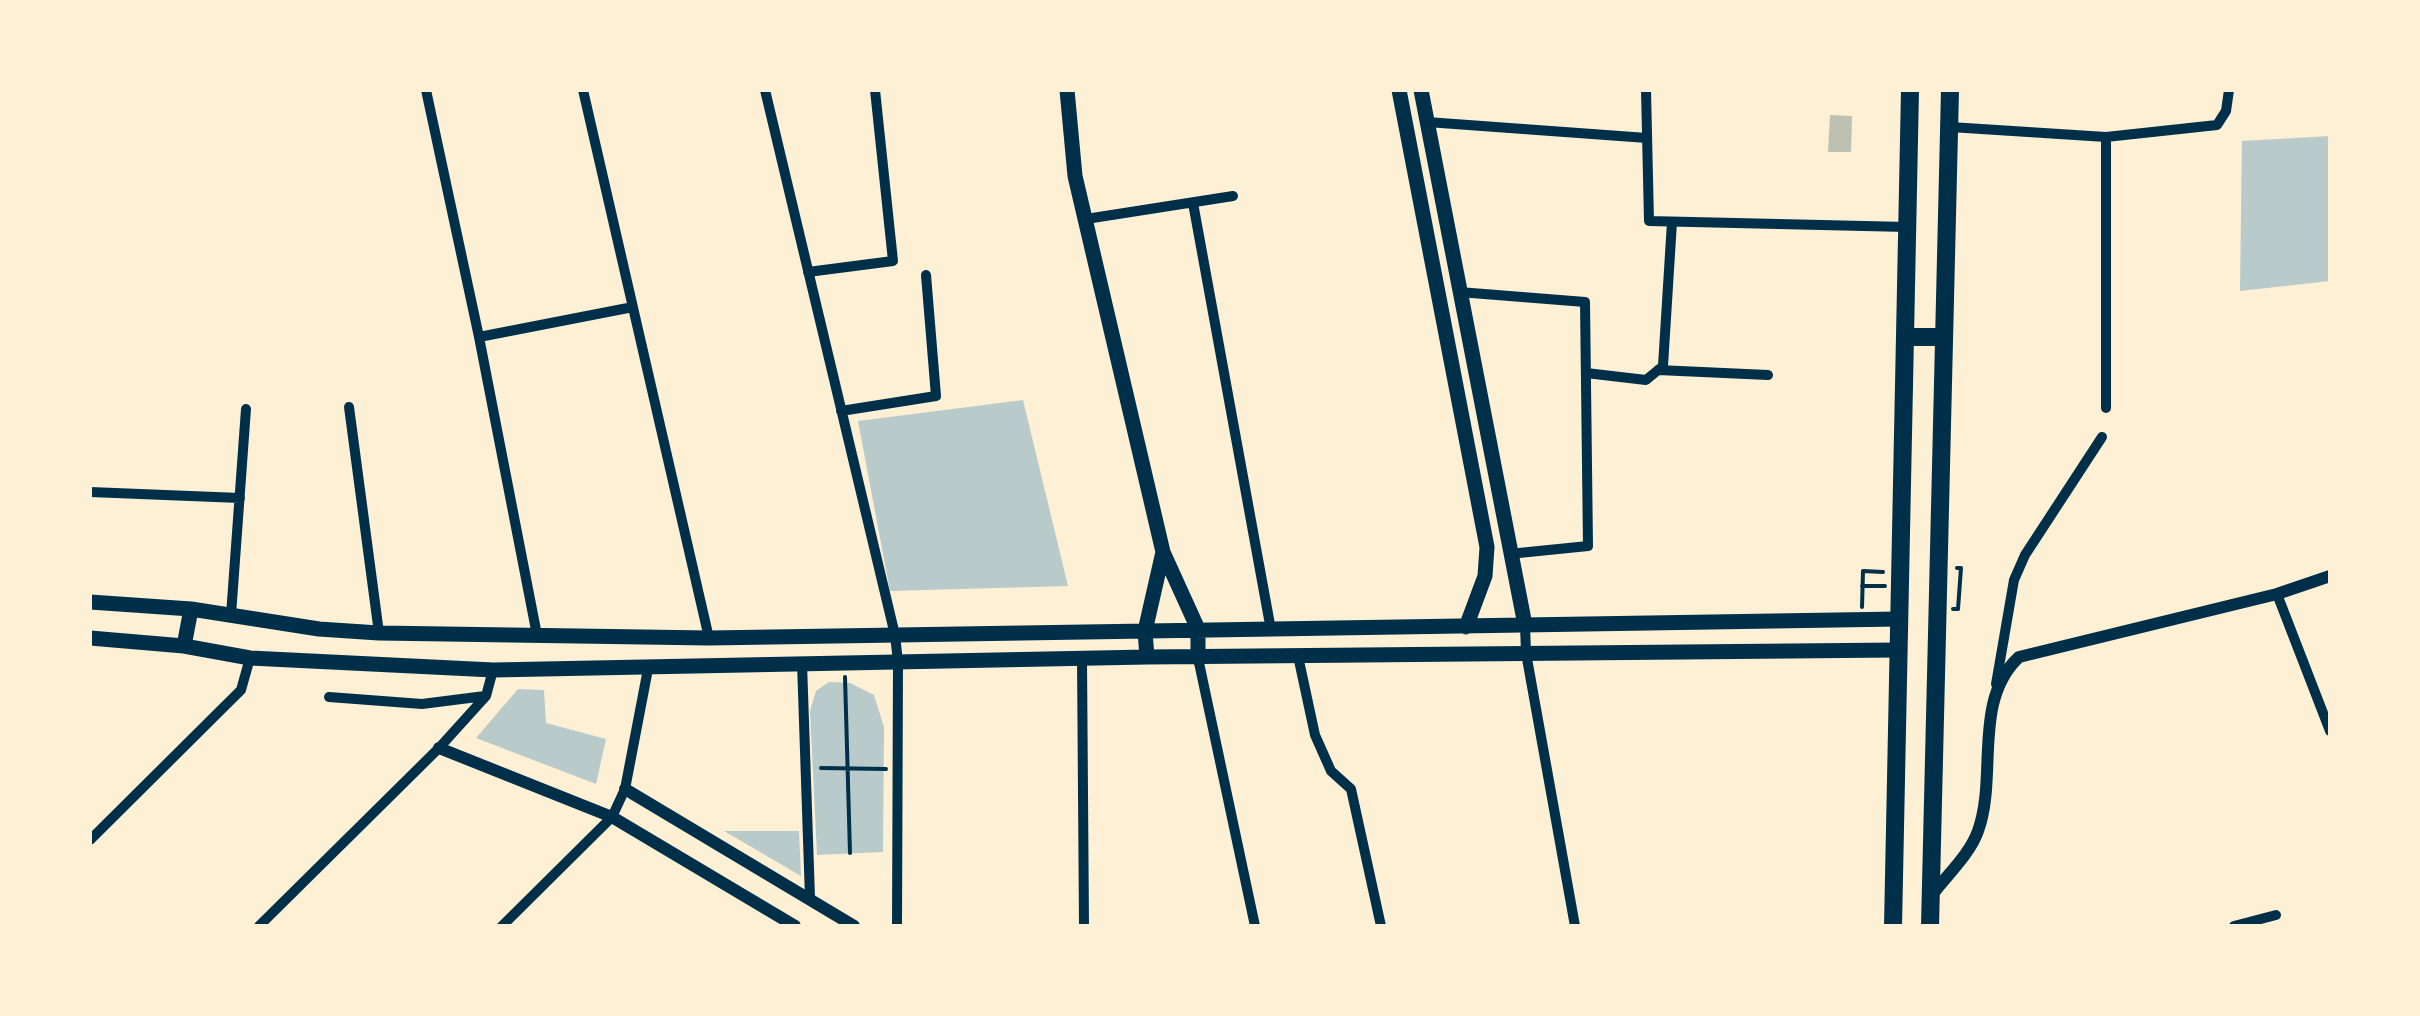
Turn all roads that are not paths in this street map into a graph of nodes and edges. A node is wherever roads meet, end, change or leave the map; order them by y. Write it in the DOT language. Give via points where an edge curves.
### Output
graph roads {
  1 [pos="426,90"];
  2 [pos="583,90"];
  3 [pos="765,90"];
  4 [pos="876,90"];
  5 [pos="1067,90"];
  6 [pos="1399,90"];
  7 [pos="1421,90"];
  8 [pos="1646,90"];
  9 [pos="1910,90"];
  10 [pos="1950,90"];
  11 [pos="2230,90"];
  12 [pos="1427,122"];
  13 [pos="1950,127"];
  14 [pos="2106,137"];
  15 [pos="1647,138"];
  16 [pos="1232,196"];
  17 [pos="1193,202"];
  18 [pos="1086,219"];
  19 [pos="1672,222"];
  20 [pos="1907,228"];
  21 [pos="808,272"];
  22 [pos="926,275"];
  23 [pos="1460,292"];
  24 [pos="1438,296"];
  25 [pos="633,306"];
  26 [pos="1905,337"];
  27 [pos="1944,337"];
  28 [pos="480,338"];
  29 [pos="1658,370"];
  30 [pos="1586,373"];
  31 [pos="1768,375"];
  32 [pos="350,406"];
  33 [pos="2106,408"];
  34 [pos="246,409"];
  35 [pos="841,411"];
  36 [pos="2102,437"];
  37 [pos="90,492"];
  38 [pos="240,498"];
  39 [pos="1163,552"];
  40 [pos="1510,554"];
  41 [pos="2330,576"];
  42 [pos="2277,594"];
  43 [pos="90,602"];
  44 [pos="191,609"];
  45 [pos="231,616"];
  46 [pos="1899,619"];
  47 [pos="1846,622"];
  48 [pos="1525,625"];
  49 [pos="1466,627"];
  50 [pos="1198,629"];
  51 [pos="1145,630"];
  52 [pos="1272,630"];
  53 [pos="379,633"];
  54 [pos="537,635"];
  55 [pos="895,635"];
  56 [pos="90,638"];
  57 [pos="709,638"];
  58 [pos="184,646"];
  59 [pos="1846,648"];
  60 [pos="1898,650"];
  61 [pos="1526,653"];
  62 [pos="1298,656"];
  63 [pos="1147,657"];
  64 [pos="250,658"];
  65 [pos="1198,658"];
  66 [pos="1082,659"];
  67 [pos="898,662"];
  68 [pos="802,663"];
  69 [pos="648,668"];
  70 [pos="493,670"];
  71 [pos="486,696"];
  72 [pos="329,697"];
  73 [pos="1994,700"];
  74 [pos="2330,731"];
  75 [pos="439,748"];
  76 [pos="625,789"];
  77 [pos="612,817"];
  78 [pos="90,840"];
  79 [pos="1933,842"];
  80 [pos="1970,844"];
  81 [pos="1932,895"];
  82 [pos="810,898"];
  83 [pos="2276,915"];
  84 [pos="259,926"];
  85 [pos="502,926"];
  86 [pos="795,926"];
  87 [pos="854,926"];
  88 [pos="897,926"];
  89 [pos="1084,926"];
  90 [pos="1255,926"];
  91 [pos="1381,926"];
  92 [pos="1575,926"];
  93 [pos="1893,926"];
  94 [pos="1930,926"];
  95 [pos="2234,926"];
  1 -- 28 [label="street"];
  2 -- 25 [label="street"];
  3 -- 21 [label="street"];
  4 -- 21 [label="street" via="893,261"];
  5 -- 18 [label="main road"];
  6 -- 24 [label="main road"];
  7 -- 12 [label="main road"];
  8 -- 15 [label="street"];
  9 -- 20 [label="highway"];
  10 -- 13 [label="highway"];
  11 -- 14 [label="street" via="2216,125"];
  12 -- 15 [label="street"];
  12 -- 23 [label="main road"];
  13 -- 14 [label="street"];
  13 -- 27 [label="highway"];
  14 -- 33 [label="street"];
  15 -- 19 [label="street" via="1649,221"];
  16 -- 17 [label="street"];
  17 -- 18 [label="street"];
  17 -- 52 [label="street"];
  18 -- 39 [label="main road"];
  19 -- 20 [label="street"];
  19 -- 29 [label="street"];
  20 -- 26 [label="highway"];
  21 -- 35 [label="street"];
  22 -- 35 [label="street" via="936,396"];
  23 -- 24 [label="main road"];
  23 -- 30 [label="street" via="1586,302"];
  23 -- 40 [label="main road"];
  24 -- 49 [label="main road" via="1487,547 1485,576"];
  25 -- 28 [label="street"];
  25 -- 57 [label="street"];
  26 -- 27 [label="highway"];
  26 -- 46 [label="highway"];
  27 -- 79 [label="highway"];
  28 -- 54 [label="street"];
  29 -- 30 [label="street" via="1646,380"];
  29 -- 31 [label="street"];
  30 -- 40 [label="street" via="1588,546"];
  32 -- 53 [label="street"];
  34 -- 38 [label="street"];
  35 -- 55 [label="street"];
  36 -- 73 [label="street" via="2014,580"];
  37 -- 38 [label="street"];
  38 -- 45 [label="street"];
  39 -- 50 [label="main road"];
  39 -- 51 [label="main road"];
  40 -- 48 [label="main road"];
  41 -- 42 [label="street"];
  42 -- 73 [label="street" via="2019,657"];
  42 -- 74 [label="street"];
  43 -- 44 [label="main road"];
  44 -- 45 [label="main road"];
  44 -- 58 [label="main road"];
  45 -- 53 [label="main road"];
  46 -- 47 [label="main road"];
  46 -- 60 [label="highway"];
  47 -- 48 [label="main road"];
  47 -- 59 [label="main road"];
  48 -- 49 [label="main road"];
  48 -- 61 [label="street"];
  49 -- 52 [label="main road"];
  50 -- 51 [label="main road"];
  50 -- 52 [label="main road"];
  50 -- 65 [label="main road"];
  51 -- 55 [label="main road"];
  51 -- 63 [label="main road"];
  53 -- 54 [label="main road"];
  54 -- 57 [label="main road"];
  55 -- 57 [label="main road"];
  55 -- 67 [label="street"];
  56 -- 58 [label="main road"];
  58 -- 64 [label="main road"];
  59 -- 60 [label="main road"];
  59 -- 61 [label="main road"];
  60 -- 93 [label="highway"];
  61 -- 62 [label="main road"];
  61 -- 92 [label="street"];
  62 -- 65 [label="main road"];
  62 -- 91 [label="street" via="1314,736 1331,771 1351,789"];
  63 -- 65 [label="main road"];
  63 -- 66 [label="main road"];
  64 -- 70 [label="main road"];
  64 -- 78 [label="street" via="241,690"];
  65 -- 90 [label="street"];
  66 -- 67 [label="main road"];
  66 -- 89 [label="street"];
  67 -- 68 [label="main road"];
  67 -- 88 [label="street"];
  68 -- 69 [label="main road"];
  68 -- 82 [label="street"];
  69 -- 70 [label="main road"];
  69 -- 76 [label="street"];
  70 -- 71 [label="street"];
  71 -- 72 [label="street" via="422,704"];
  71 -- 75 [label="street"];
  73 -- 80 [label="street" via="1982,816"];
  75 -- 77 [label="street"];
  75 -- 84 [label="street"];
  76 -- 77 [label="street"];
  76 -- 82 [label="street"];
  77 -- 85 [label="street"];
  77 -- 86 [label="street"];
  79 -- 80 [label="street" via="1952,856"];
  79 -- 81 [label="highway"];
  80 -- 81 [label="street"];
  81 -- 94 [label="highway"];
  82 -- 87 [label="street"];
  83 -- 95 [label="street"];
}
